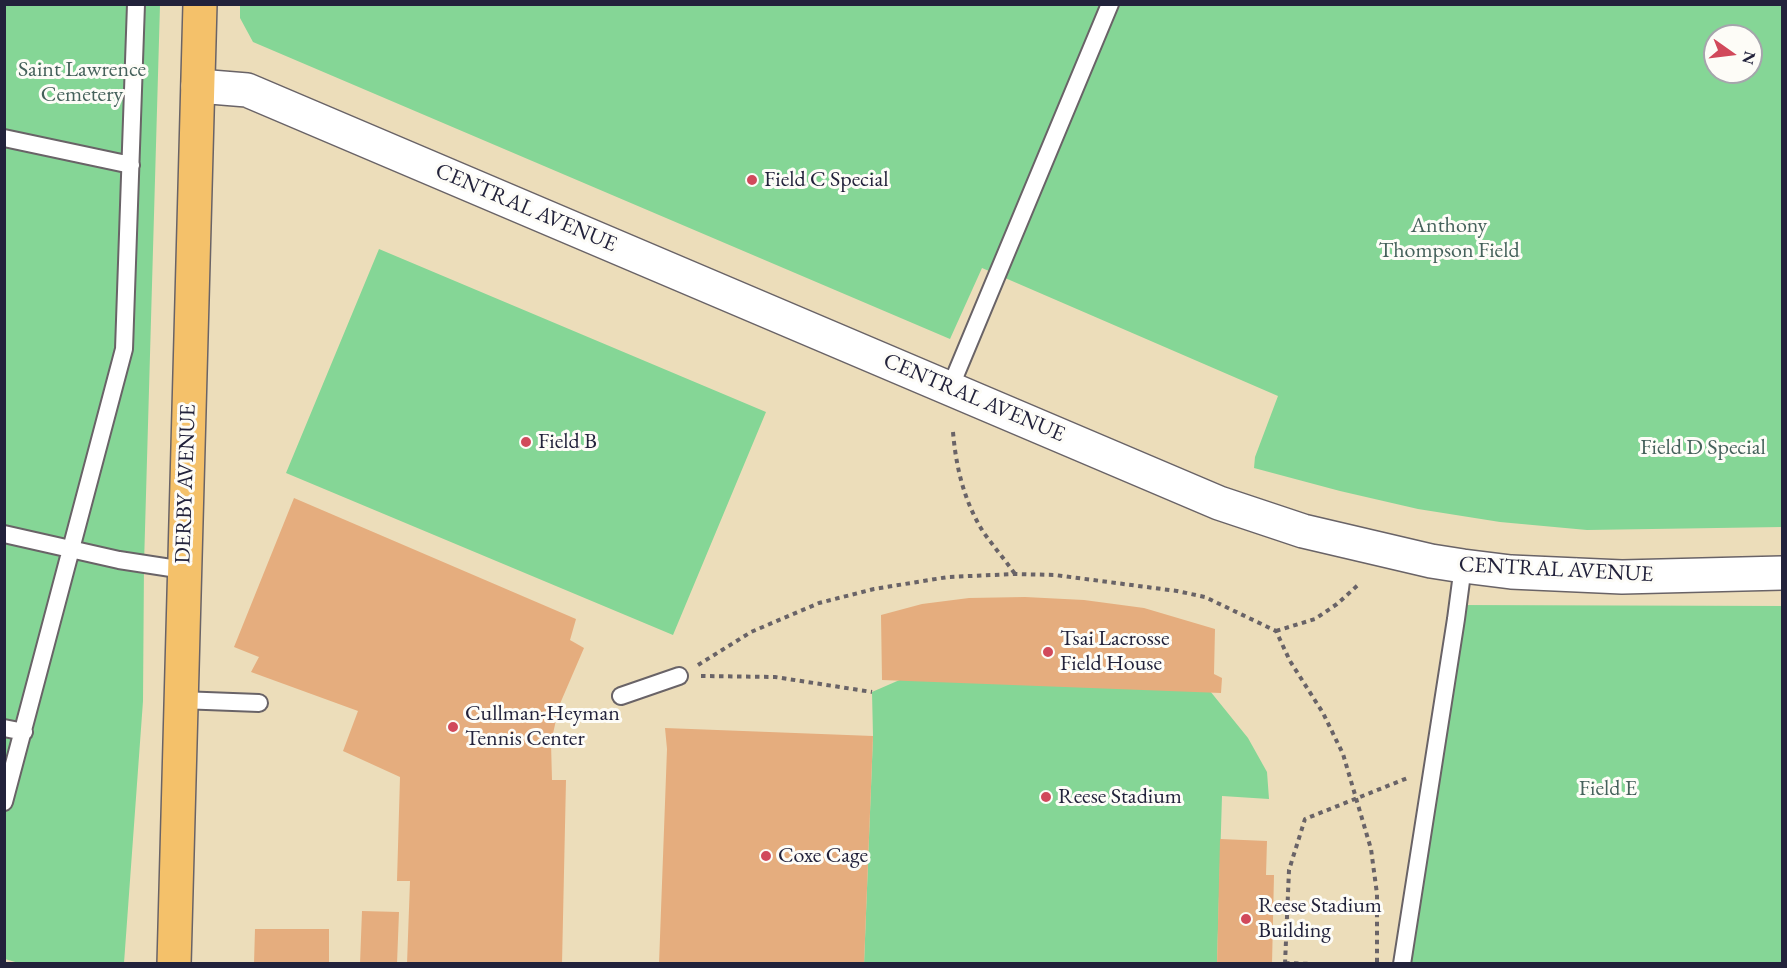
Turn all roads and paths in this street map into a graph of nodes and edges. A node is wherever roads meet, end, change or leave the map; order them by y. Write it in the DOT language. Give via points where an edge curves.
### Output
graph roads {
  1 [pos="136,4"];
  2 [pos="201,4"];
  3 [pos="1110,4"];
  4 [pos="198,86"];
  5 [pos="4,138"];
  6 [pos="131,165"];
  7 [pos="950,388"];
  8 [pos="952,432"];
  9 [pos="4,534"];
  10 [pos="72,550"];
  11 [pos="1463,566"];
  12 [pos="184,570"];
  13 [pos="1782,573"];
  14 [pos="1015,574"];
  15 [pos="1358,585"];
  16 [pos="1276,631"];
  17 [pos="679,676"];
  18 [pos="872,692"];
  19 [pos="621,696"];
  20 [pos="180,700"];
  21 [pos="259,704"];
  22 [pos="4,728"];
  23 [pos="24,732"];
  24 [pos="1432,768"];
  25 [pos="1357,798"];
  26 [pos="4,802"];
  27 [pos="174,963"];
  28 [pos="1285,963"];
  29 [pos="1311,963"];
  30 [pos="1377,963"];
  31 [pos="1402,963"];
  1 -- 6 [label="lane"];
  2 -- 4 [label="highway, DERBY AVENUE"];
  3 -- 7 [label="lane"];
  4 -- 7 [label="street, CENTRAL AVENUE" via="247,90"];
  4 -- 12 [label="highway, DERBY AVENUE"];
  5 -- 6 [label="lane"];
  6 -- 10 [label="lane" via="124,349"];
  7 -- 11 [label="street, CENTRAL AVENUE" via="1219,503 1303,531"];
  8 -- 14 [label="path" via="956,466 970,506"];
  9 -- 10 [label="lane"];
  10 -- 12 [label="lane"];
  10 -- 23 [label="lane"];
  11 -- 13 [label="street, CENTRAL AVENUE" via="1622,577"];
  11 -- 24 [label="lane"];
  12 -- 20 [label="highway, DERBY AVENUE"];
  14 -- 16 [label="path" via="1055,575 1177,591 1204,597"];
  14 -- 17 [label="path" via="948,577 819,603 751,632"];
  15 -- 16 [label="path" via="1315,619"];
  16 -- 25 [label="path" via="1328,723"];
  17 -- 18 [label="path" via="775,677"];
  17 -- 19 [label="lane"];
  20 -- 21 [label="lane"];
  20 -- 27 [label="highway, DERBY AVENUE"];
  22 -- 23 [label="lane"];
  23 -- 26 [label="lane"];
  24 -- 25 [label="path"];
  24 -- 31 [label="lane"];
  25 -- 28 [label="path" via="1305,819 1289,870"];
  25 -- 30 [label="path" via="1371,849 1377,894"];
  28 -- 29 [label="path"];
}
